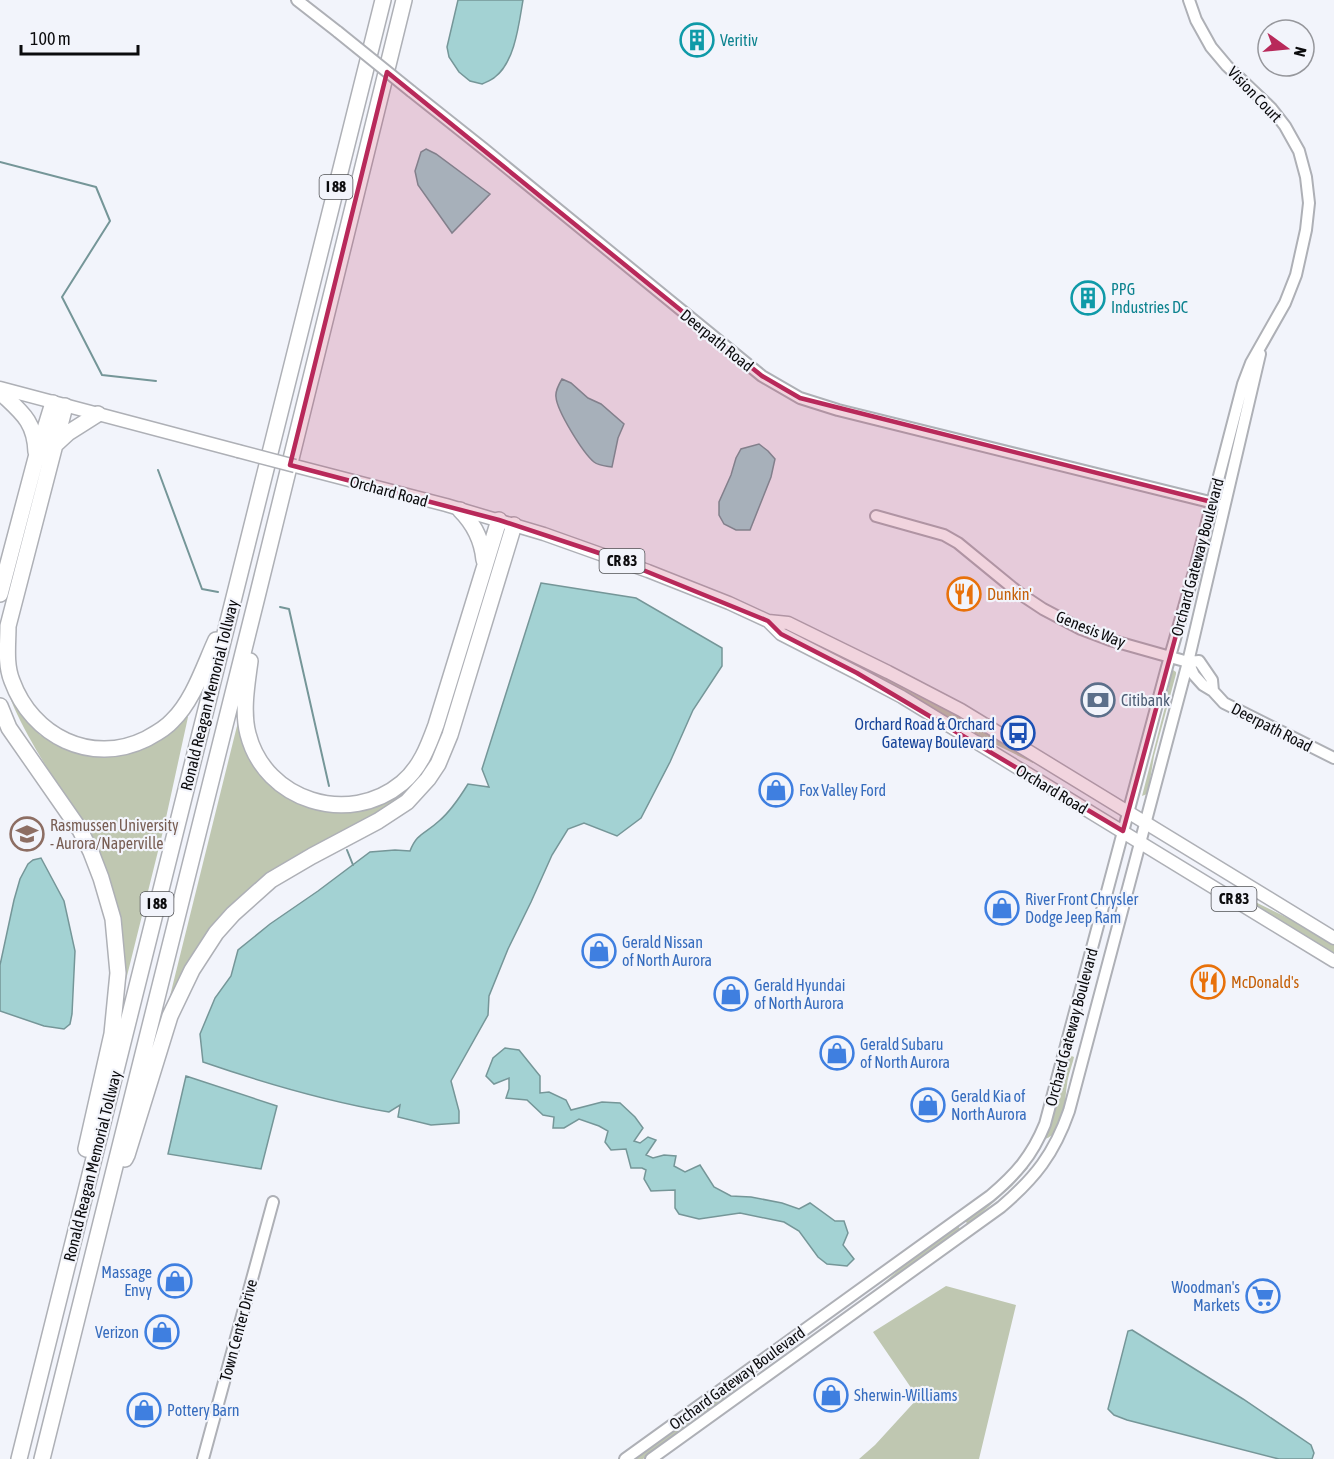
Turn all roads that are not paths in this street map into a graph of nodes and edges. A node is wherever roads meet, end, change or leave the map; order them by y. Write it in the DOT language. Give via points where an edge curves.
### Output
graph roads {
  1 [pos="297,0"];
  2 [pos="382,0"];
  3 [pos="404,0"];
  4 [pos="1190,0"];
  5 [pos="1306,230"];
  6 [pos="1264,340"];
  7 [pos="0,390"];
  8 [pos="59,404"];
  9 [pos="98,414"];
  10 [pos="55,444"];
  11 [pos="36,458"];
  12 [pos="1212,502"];
  13 [pos="1225,506"];
  14 [pos="460,510"];
  15 [pos="876,516"];
  16 [pos="499,520"];
  17 [pos="514,525"];
  18 [pos="484,567"];
  19 [pos="0,594"];
  20 [pos="256,601"];
  21 [pos="231,608"];
  22 [pos="768,621"];
  23 [pos="1170,656"];
  24 [pos="1188,662"];
  25 [pos="0,706"];
  26 [pos="1334,758"];
  27 [pos="1128,812"];
  28 [pos="1146,822"];
  29 [pos="1123,831"];
  30 [pos="1141,842"];
  31 [pos="1334,938"];
  32 [pos="1334,961"];
  33 [pos="112,1178"];
  34 [pos="83,1200"];
  35 [pos="273,1202"];
  36 [pos="19,1459"];
  37 [pos="42,1459"];
  38 [pos="203,1459"];
  39 [pos="625,1459"];
  40 [pos="651,1459"];
  1 -- 12 [label="street, Deerpath Road, bridge" via="762,376 800,398"];
  2 -- 21 [label="highway, Ronald Reagan Memorial Tollway / I 88"];
  3 -- 20 [label="highway, Ronald Reagan Memorial Tollway / I 88"];
  4 -- 5 [label="street, Vision Court" via="1211,47 1271,108 1299,151 1309,203"];
  5 -- 6 [label="street, Orchard Gateway Boulevard" via="1285,303"];
  6 -- 12 [label="street, Orchard Gateway Boulevard" via="1243,384"];
  6 -- 13 [label="street, Orchard Gateway Boulevard"];
  7 -- 8 [label="main road, Orchard Road / CR 83"];
  7 -- 11 [label="highway" via="31,425"];
  8 -- 9 [label="main road, Orchard Road / CR 83"];
  8 -- 10 [label="highway"];
  8 -- 11 [label="highway"];
  9 -- 10 [label="highway"];
  9 -- 14 [label="main road, Orchard Road / CR 83, bridge"];
  10 -- 21 [label="highway" via="8,626 10,678 24,705 40,724 68,742 104,749 130,746 155,734 183,710"];
  11 -- 19 [label="highway"];
  12 -- 13 [label="street, Deerpath Road"];
  12 -- 23 [label="street, Orchard Gateway Boulevard"];
  13 -- 24 [label="street, Orchard Gateway Boulevard"];
  14 -- 16 [label="main road, Orchard Road / CR 83"];
  14 -- 18 [label="highway" via="481,540"];
  15 -- 23 [label="street, Genesis Way" via="944,535 1019,593 1081,629"];
  16 -- 17 [label="main road, Orchard Road / CR 83"];
  16 -- 18 [label="highway"];
  17 -- 22 [label="main road, Orchard Road / CR 83" via="648,571"];
  17 -- 33 [label="highway" via="465,690 438,764 407,802 271,880 216,933 180,994 127,1155"];
  18 -- 20 [label="highway" via="427,752 415,770 391,791 351,805 319,803 290,792 268,773 253,749 245,715"];
  20 -- 33 [label="highway, Ronald Reagan Memorial Tollway / I 88"];
  21 -- 34 [label="highway, Ronald Reagan Memorial Tollway / I 88"];
  22 -- 27 [label="main road, Orchard Road / CR 83" via="788,622 961,710"];
  22 -- 29 [label="main road, Orchard Road / CR 83" via="781,634 902,698"];
  23 -- 24 [label="street, Genesis Way"];
  23 -- 27 [label="street, Orchard Gateway Boulevard"];
  24 -- 26 [label="street, Deerpath Road" via="1194,675 1224,703"];
  24 -- 28 [label="street, Orchard Gateway Boulevard"];
  25 -- 34 [label="highway" via="9,728 80,830 95,860 113,919 118,973 112,1034 86,1146"];
  27 -- 28 [label="main road, Orchard Road / CR 83"];
  27 -- 29 [label="street, Orchard Gateway Boulevard"];
  28 -- 30 [label="street, Orchard Gateway Boulevard"];
  28 -- 31 [label="main road, Orchard Road / CR 83"];
  29 -- 30 [label="main road, Orchard Road / CR 83"];
  29 -- 39 [label="street, Orchard Gateway Boulevard" via="1049,1111 1041,1135 1021,1167 990,1196"];
  30 -- 32 [label="main road, Orchard Road / CR 83"];
  30 -- 40 [label="street, Orchard Gateway Boulevard" via="1069,1111 1053,1148 1033,1177 1000,1207"];
  33 -- 37 [label="highway, Ronald Reagan Memorial Tollway / I 88"];
  34 -- 36 [label="highway, Ronald Reagan Memorial Tollway / I 88"];
  35 -- 38 [label="street, Town Center Drive"];
}
